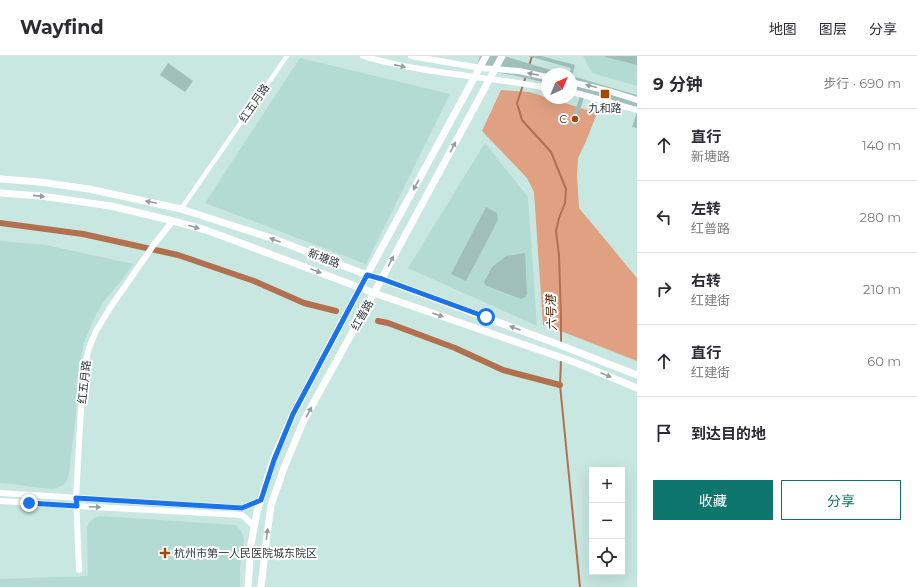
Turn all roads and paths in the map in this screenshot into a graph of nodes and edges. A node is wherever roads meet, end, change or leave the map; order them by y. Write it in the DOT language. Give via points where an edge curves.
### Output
graph roads {
  1 [pos="287,56"];
  2 [pos="363,56"];
  3 [pos="411,56"];
  4 [pos="486,56"];
  5 [pos="502,56"];
  6 [pos="480,68"];
  7 [pos="495,69"];
  8 [pos="541,76"];
  9 [pos="475,77"];
  10 [pos="490,79"];
  11 [pos="577,83"];
  12 [pos="541,86"];
  13 [pos="577,93"];
  14 [pos="637,100"];
  15 [pos="637,110"];
  16 [pos="0,179"];
  17 [pos="0,193"];
  18 [pos="181,208"];
  19 [pos="173,221"];
  20 [pos="367,275"];
  21 [pos="382,279"];
  22 [pos="360,288"];
  23 [pos="374,293"];
  24 [pos="637,375"];
  25 [pos="637,388"];
  26 [pos="0,493"];
  27 [pos="76,498"];
  28 [pos="0,500"];
  29 [pos="261,500"];
  30 [pos="77,506"];
  31 [pos="254,526"];
  32 [pos="79,570"];
  33 [pos="248,587"];
  34 [pos="261,587"];
  1 -- 18 [label="street, 红五月路"];
  2 -- 9 [label="street, one-way" via="408,67"];
  3 -- 6 [label="street"];
  4 -- 6 [label="main road, 红普路"];
  5 -- 7 [label="main road, 红普路"];
  6 -- 7 [label="street"];
  6 -- 9 [label="main road, 红普路"];
  8 -- 7 [label="street, one-way"];
  7 -- 10 [label="main road, 红普路"];
  9 -- 10 [label="street"];
  9 -- 20 [label="main road, 红普路, one-way"];
  10 -- 12 [label="street"];
  21 -- 10 [label="main road, 红普路, one-way"];
  14 -- 11 [label="street, one-way"];
  13 -- 15 [label="street"];
  18 -- 16 [label="main road, 新塘路, one-way" via="89,189"];
  17 -- 19 [label="main road, 新塘路, one-way" via="111,206"];
  20 -- 18 [label="main road, 新塘路, one-way" via="274,239"];
  19 -- 22 [label="main road, 新塘路, one-way" via="206,230"];
  19 -- 27 [label="street, 红五月路" via="110,308 89,348 83,372"];
  20 -- 21 [label="main road, 新塘路"];
  20 -- 22 [label="main road, 红普路"];
  21 -- 23 [label="main road, 红普路"];
  24 -- 21 [label="main road, 新塘路, one-way"];
  22 -- 23 [label="main road, 新塘路"];
  22 -- 29 [label="main road, 红普路" via="293,414"];
  23 -- 25 [label="main road, 新塘路, one-way" via="574,362"];
  34 -- 23 [label="main road, 红普路, one-way" via="271,504 284,468 304,420"];
  26 -- 27 [label="street"];
  27 -- 29 [label="street" via="242,508"];
  27 -- 30 [label="street, 红五月路"];
  28 -- 30 [label="street"];
  29 -- 31 [label="main road, 红普路"];
  30 -- 31 [label="street, one-way" via="242,515"];
  30 -- 32 [label="street, 红五月路"];
  31 -- 33 [label="main road, 红普路"];
}
